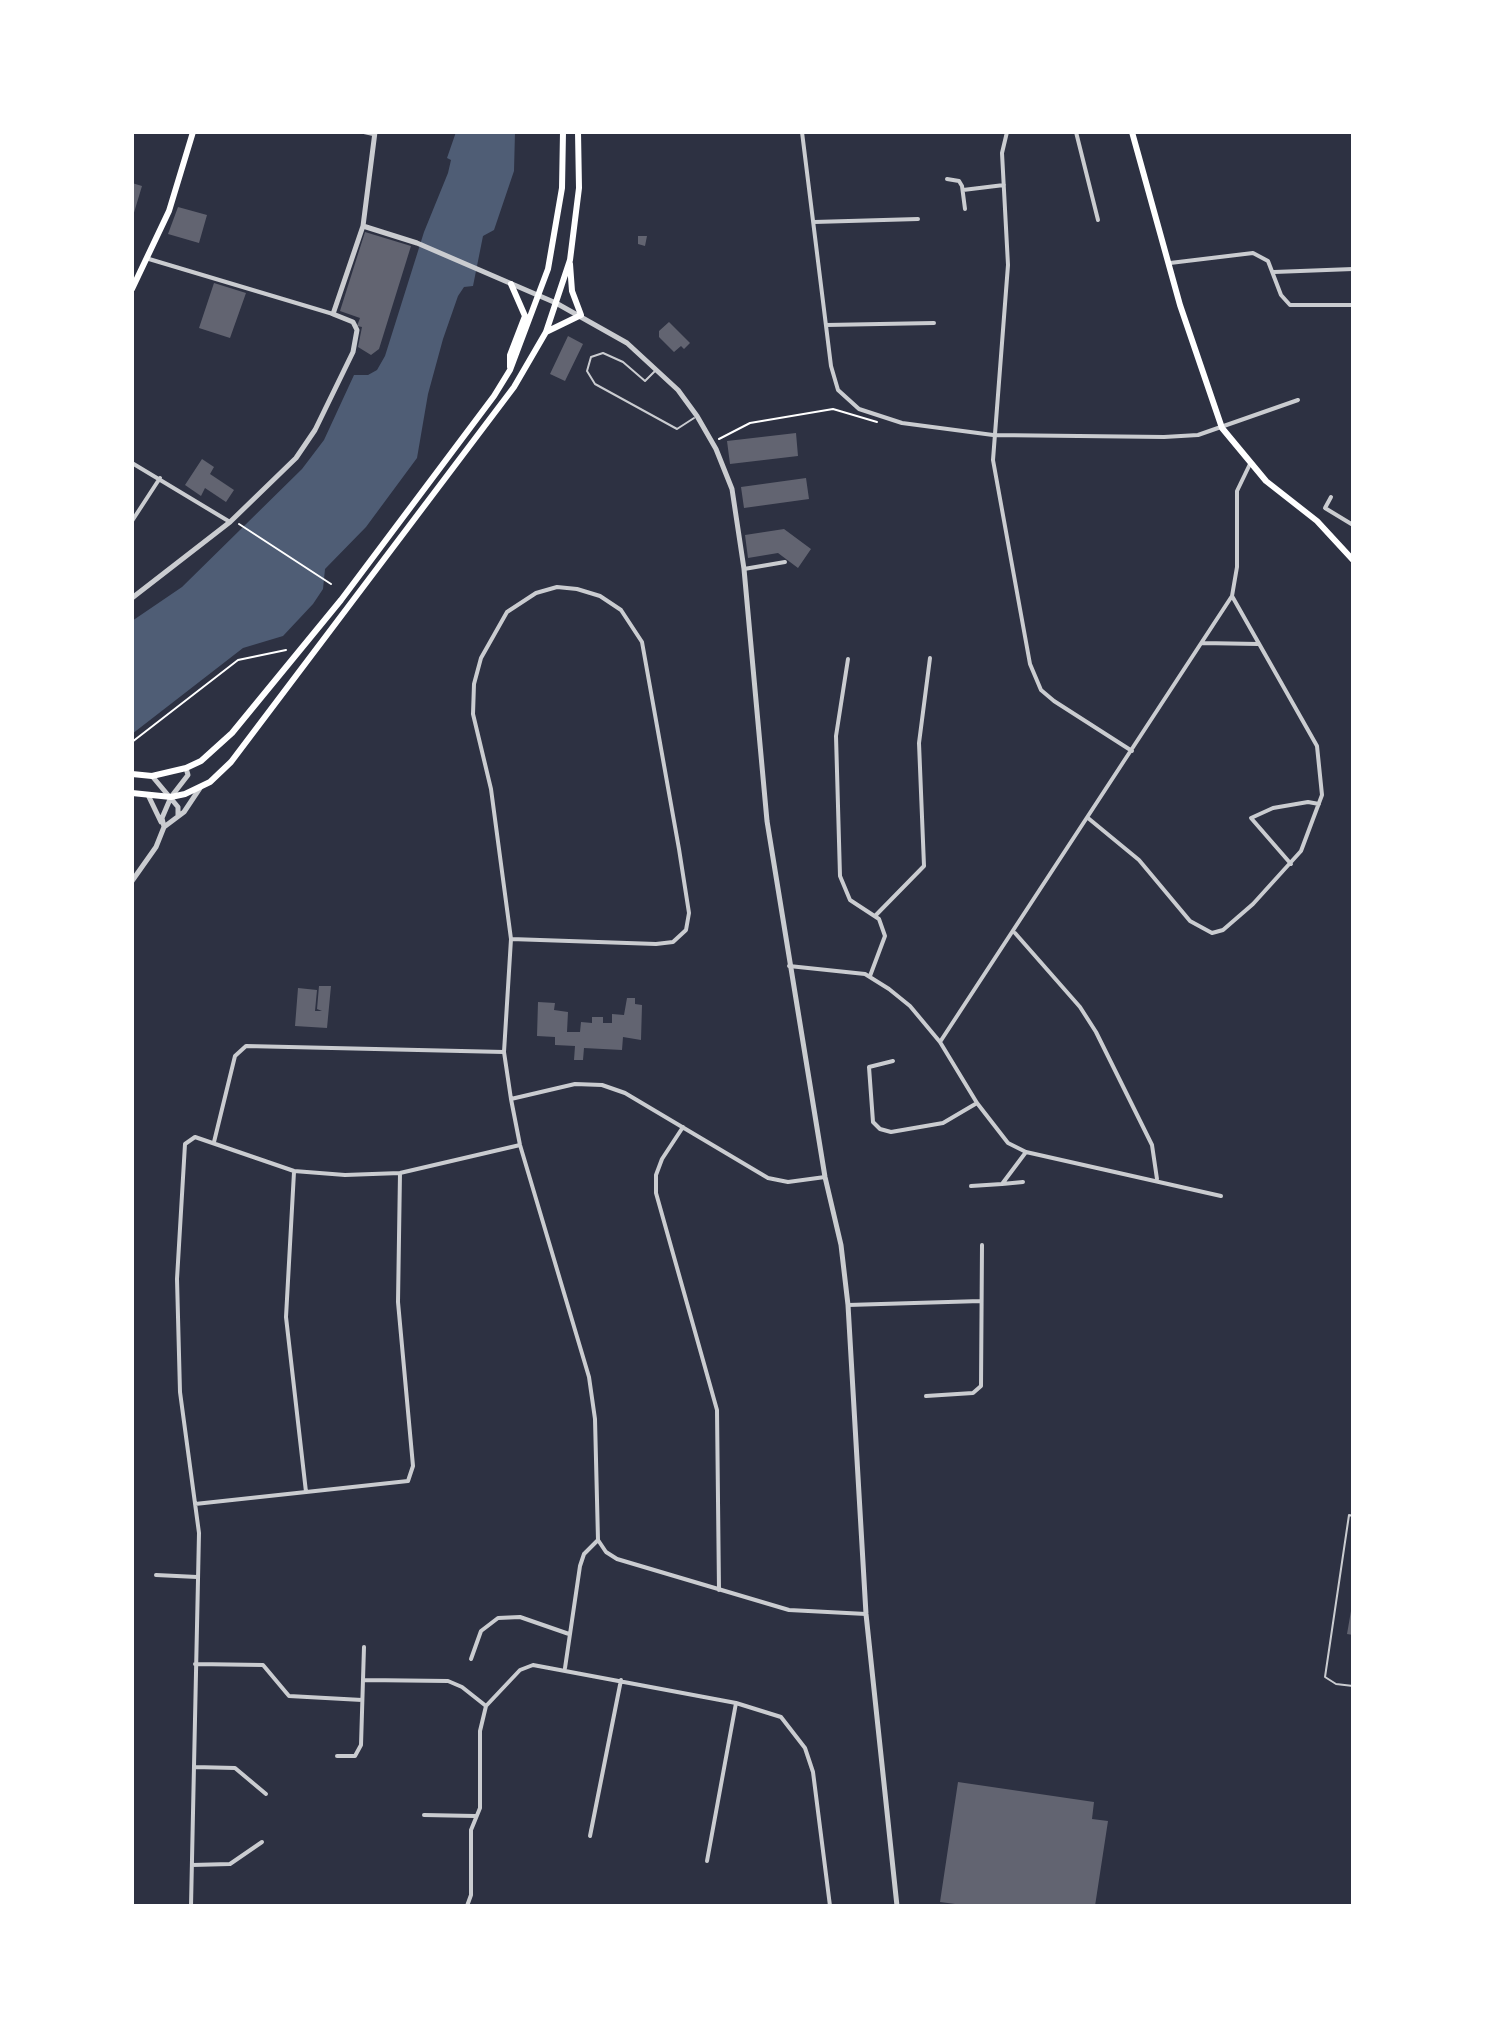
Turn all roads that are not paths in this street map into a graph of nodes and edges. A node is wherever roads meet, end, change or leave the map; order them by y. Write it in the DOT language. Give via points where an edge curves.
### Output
graph roads {
  1 [pos="193,132"];
  2 [pos="359,132"];
  3 [pos="563,132"];
  4 [pos="578,132"];
  5 [pos="802,132"];
  6 [pos="1007,132"];
  7 [pos="1076,132"];
  8 [pos="1132,132"];
  9 [pos="375,134"];
  10 [pos="947,179"];
  11 [pos="1004,185"];
  12 [pos="963,190"];
  13 [pos="965,209"];
  14 [pos="918,219"];
  15 [pos="1098,220"];
  16 [pos="814,222"];
  17 [pos="363,226"];
  18 [pos="149,259"];
  19 [pos="570,260"];
  20 [pos="1170,263"];
  21 [pos="132,266"];
  22 [pos="143,269"];
  23 [pos="1353,269"];
  24 [pos="1274,272"];
  25 [pos="511,284"];
  26 [pos="132,289"];
  27 [pos="539,296"];
  28 [pos="556,303"];
  29 [pos="1353,305"];
  30 [pos="333,314"];
  31 [pos="581,315"];
  32 [pos="934,323"];
  33 [pos="826,325"];
  34 [pos="546,332"];
  35 [pos="657,369"];
  36 [pos="510,370"];
  37 [pos="1298,400"];
  38 [pos="697,416"];
  39 [pos="1222,428"];
  40 [pos="993,435"];
  41 [pos="132,463"];
  42 [pos="1250,464"];
  43 [pos="160,478"];
  44 [pos="1331,497"];
  45 [pos="132,521"];
  46 [pos="230,522"];
  47 [pos="1353,525"];
  48 [pos="1353,560"];
  49 [pos="785,562"];
  50 [pos="744,569"];
  51 [pos="1232,596"];
  52 [pos="132,598"];
  53 [pos="1202,643"];
  54 [pos="1258,644"];
  55 [pos="930,658"];
  56 [pos="848,659"];
  57 [pos="1132,751"];
  58 [pos="186,768"];
  59 [pos="132,774"];
  60 [pos="152,776"];
  61 [pos="200,788"];
  62 [pos="132,793"];
  63 [pos="149,797"];
  64 [pos="171,797"];
  65 [pos="1319,804"];
  66 [pos="178,816"];
  67 [pos="1088,818"];
  68 [pos="164,827"];
  69 [pos="1291,864"];
  70 [pos="132,881"];
  71 [pos="875,916"];
  72 [pos="1014,932"];
  73 [pos="511,939"];
  74 [pos="789,966"];
  75 [pos="870,976"];
  76 [pos="940,1042"];
  77 [pos="504,1052"];
  78 [pos="893,1061"];
  79 [pos="511,1099"];
  80 [pos="977,1103"];
  81 [pos="683,1127"];
  82 [pos="214,1142"];
  83 [pos="520,1145"];
  84 [pos="1026,1152"];
  85 [pos="294,1171"];
  86 [pos="400,1173"];
  87 [pos="825,1177"];
  88 [pos="1157,1179"];
  89 [pos="1023,1182"];
  90 [pos="1002,1184"];
  91 [pos="971,1186"];
  92 [pos="1221,1196"];
  93 [pos="982,1245"];
  94 [pos="982,1301"];
  95 [pos="848,1305"];
  96 [pos="926,1396"];
  97 [pos="306,1492"];
  98 [pos="195,1504"];
  99 [pos="1353,1516"];
  100 [pos="598,1540"];
  101 [pos="156,1575"];
  102 [pos="197,1577"];
  103 [pos="719,1590"];
  104 [pos="866,1614"];
  105 [pos="569,1634"];
  106 [pos="364,1647"];
  107 [pos="471,1659"];
  108 [pos="195,1664"];
  109 [pos="565,1668"];
  110 [pos="364,1680"];
  111 [pos="621,1680"];
  112 [pos="1353,1686"];
  113 [pos="362,1700"];
  114 [pos="736,1703"];
  115 [pos="486,1706"];
  116 [pos="337,1756"];
  117 [pos="194,1767"];
  118 [pos="266,1794"];
  119 [pos="424,1815"];
  120 [pos="475,1816"];
  121 [pos="590,1836"];
  122 [pos="262,1842"];
  123 [pos="707,1861"];
  124 [pos="192,1865"];
  125 [pos="191,1906"];
  126 [pos="467,1906"];
  127 [pos="830,1906"];
  128 [pos="897,1906"];
  1 -- 18 [label="main road"];
  2 -- 9 [label="lane"];
  3 -- 27 [label="main road" via="562,188"];
  4 -- 19 [label="main road" via="579,188"];
  5 -- 16 [label="street"];
  6 -- 11 [label="street"];
  7 -- 15 [label="street"];
  8 -- 20 [label="main road"];
  9 -- 17 [label="street"];
  10 -- 12 [label="street" via="959,181"];
  11 -- 12 [label="street"];
  11 -- 40 [label="street" via="1007,299"];
  12 -- 13 [label="street"];
  14 -- 16 [label="street"];
  16 -- 33 [label="street"];
  17 -- 25 [label="street" via="420,244"];
  17 -- 30 [label="street"];
  18 -- 22 [label="main road"];
  18 -- 30 [label="street"];
  19 -- 28 [label="main road"];
  19 -- 31 [label="main road" via="572,291"];
  20 -- 24 [label="street" via="1253,253 1268,261"];
  20 -- 39 [label="main road"];
  21 -- 22 [label="street"];
  22 -- 26 [label="main road"];
  23 -- 24 [label="street"];
  24 -- 29 [label="street" via="1290,305"];
  25 -- 27 [label="street"];
  25 -- 36 [label="main road" via="525,316 510,355"];
  27 -- 28 [label="street"];
  27 -- 36 [label="main road"];
  28 -- 31 [label="street"];
  28 -- 34 [label="main road"];
  30 -- 46 [label="street" via="353,322 357,330 353,352 330,400 296,458"];
  31 -- 34 [label="main road"];
  31 -- 35 [label="street"];
  32 -- 33 [label="street"];
  33 -- 40 [label="street" via="838,390 850,404 879,417"];
  34 -- 61 [label="main road" via="489,421 266,719 231,762"];
  35 -- 38 [label="street"];
  35 -- 38 [label="lane" via="645,381 608,354 598,353 587,371 595,384 677,429"];
  36 -- 58 [label="main road" via="253,710 201,761"];
  37 -- 39 [label="street"];
  38 -- 50 [label="street" via="732,489"];
  39 -- 40 [label="street" via="1166,437"];
  39 -- 42 [label="main road"];
  40 -- 57 [label="street" via="993,460 1035,678 1054,701"];
  41 -- 43 [label="street"];
  42 -- 48 [label="main road"];
  42 -- 51 [label="street" via="1237,491"];
  43 -- 45 [label="street"];
  43 -- 46 [label="street"];
  44 -- 47 [label="street" via="1325,508"];
  46 -- 52 [label="street"];
  49 -- 50 [label="street"];
  50 -- 74 [label="street" via="767,821"];
  51 -- 53 [label="street"];
  51 -- 54 [label="street"];
  53 -- 54 [label="street"];
  53 -- 57 [label="street"];
  54 -- 65 [label="street" via="1317,746"];
  55 -- 71 [label="street" via="919,743 924,866"];
  56 -- 71 [label="street" via="836,736 840,876 850,900"];
  57 -- 67 [label="street"];
  58 -- 60 [label="main road"];
  58 -- 64 [label="street" via="188,775"];
  59 -- 60 [label="main road"];
  60 -- 64 [label="street"];
  61 -- 64 [label="main road"];
  61 -- 66 [label="street"];
  62 -- 63 [label="main road"];
  63 -- 64 [label="main road"];
  63 -- 68 [label="street"];
  64 -- 66 [label="street"];
  64 -- 68 [label="street"];
  65 -- 69 [label="street"];
  65 -- 69 [label="street" via="1273,808 1251,818"];
  66 -- 68 [label="street"];
  67 -- 69 [label="street" via="1139,860 1190,921 1212,933 1253,904"];
  67 -- 72 [label="street"];
  68 -- 70 [label="street"];
  71 -- 75 [label="street" via="885,943"];
  72 -- 76 [label="street"];
  72 -- 88 [label="street" via="1096,1032 1152,1145"];
  73 -- 73 [label="street" via="491,789 473,714 474,684 491,636 507,612 536,593 577,589 621,610 642,642 689,913 686,930 673,942 656,944"];
  73 -- 77 [label="street"];
  74 -- 75 [label="street"];
  74 -- 87 [label="street"];
  75 -- 76 [label="street" via="910,1006"];
  76 -- 80 [label="street"];
  77 -- 79 [label="street"];
  77 -- 82 [label="street" via="246,1046 235,1056"];
  78 -- 80 [label="street" via="869,1067 873,1122 880,1129 891,1132 943,1123"];
  79 -- 81 [label="street" via="575,1084 602,1085"];
  79 -- 83 [label="street"];
  80 -- 84 [label="street" via="998,1133"];
  81 -- 87 [label="street" via="777,1182"];
  81 -- 103 [label="street" via="662,1159 656,1193 717,1410"];
  82 -- 85 [label="street"];
  82 -- 98 [label="street" via="195,1137 185,1144 177,1279 179,1364"];
  83 -- 86 [label="street"];
  83 -- 100 [label="street" via="589,1377"];
  84 -- 88 [label="street"];
  84 -- 90 [label="street"];
  85 -- 86 [label="street"];
  85 -- 97 [label="street" via="286,1317"];
  86 -- 97 [label="street" via="398,1302 413,1466 408,1481"];
  87 -- 95 [label="street"];
  88 -- 92 [label="street"];
  89 -- 90 [label="street"];
  90 -- 91 [label="street"];
  93 -- 94 [label="street"];
  94 -- 95 [label="street"];
  94 -- 96 [label="street" via="981,1386 973,1393"];
  95 -- 104 [label="street"];
  97 -- 98 [label="street"];
  98 -- 102 [label="street"];
  99 -- 112 [label="lane" via="1349,1515 1325,1677"];
  100 -- 103 [label="street" via="617,1559"];
  100 -- 105 [label="street" via="580,1566"];
  101 -- 102 [label="street"];
  102 -- 108 [label="street"];
  103 -- 104 [label="street" via="789,1610"];
  104 -- 128 [label="street"];
  105 -- 107 [label="street" via="520,1617 498,1618 481,1631"];
  105 -- 109 [label="street"];
  106 -- 110 [label="street"];
  108 -- 113 [label="street" via="263,1665 289,1696"];
  108 -- 117 [label="street"];
  109 -- 111 [label="street"];
  109 -- 115 [label="street" via="533,1665 520,1670"];
  110 -- 113 [label="street"];
  110 -- 115 [label="street" via="448,1681"];
  111 -- 114 [label="street"];
  111 -- 121 [label="street"];
  113 -- 116 [label="street" via="361,1745 355,1756"];
  114 -- 123 [label="street"];
  114 -- 127 [label="street" via="781,1717 805,1748 813,1772"];
  115 -- 120 [label="street" via="480,1731 480,1808"];
  117 -- 118 [label="street" via="235,1768"];
  117 -- 124 [label="street"];
  119 -- 120 [label="street"];
  120 -- 126 [label="street"];
  122 -- 124 [label="street" via="230,1864"];
  124 -- 125 [label="street"];
}
